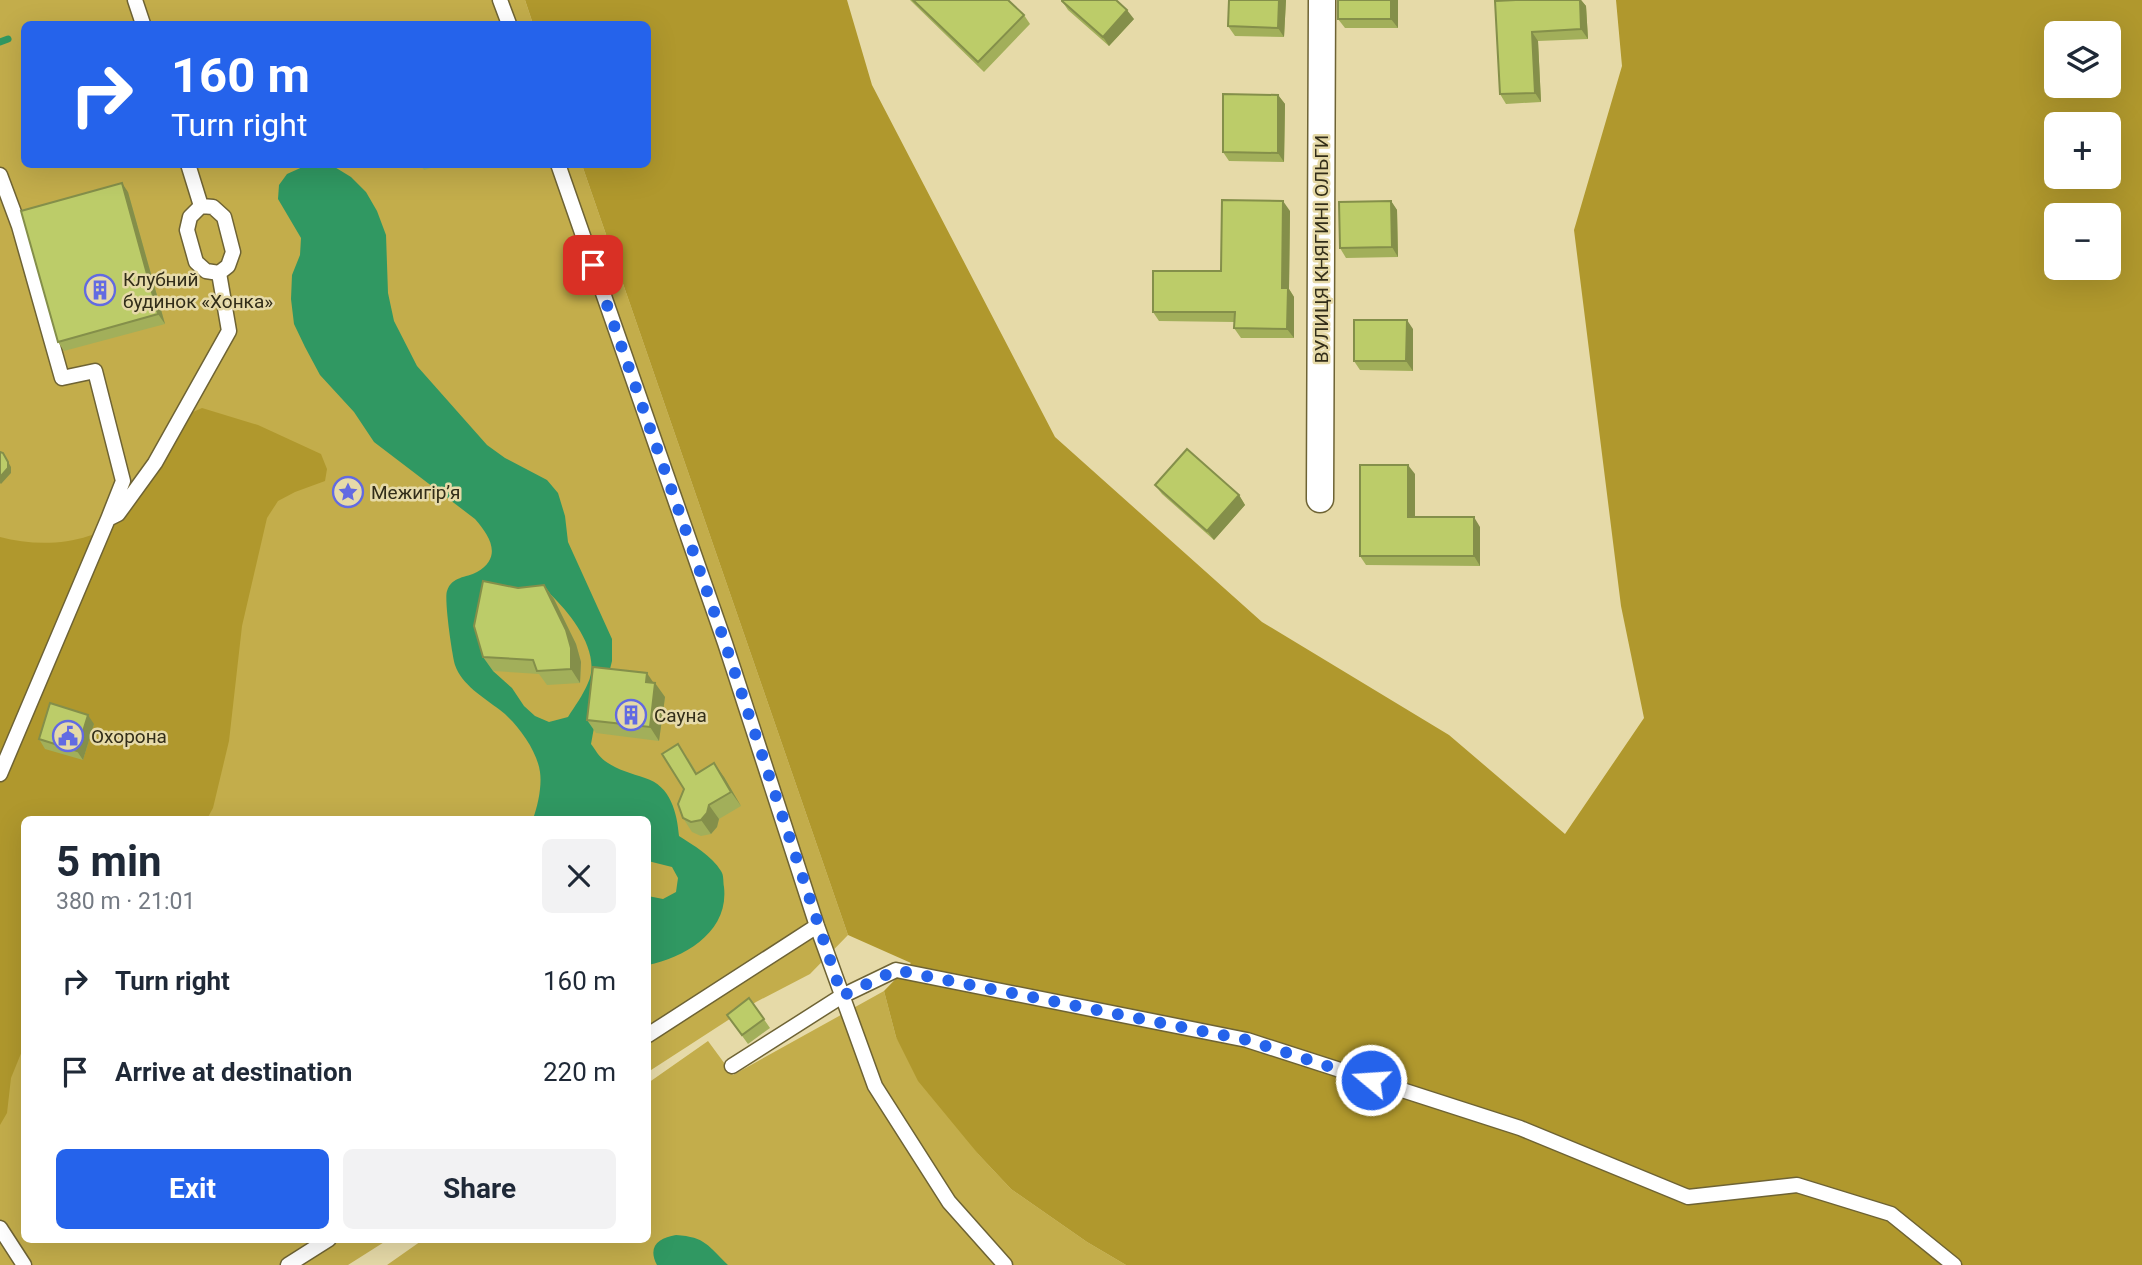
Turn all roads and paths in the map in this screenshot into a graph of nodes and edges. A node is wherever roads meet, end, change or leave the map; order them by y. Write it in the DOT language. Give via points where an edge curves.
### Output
graph roads {
  1 [pos="135,0"];
  2 [pos="500,0"];
  3 [pos="1322,0"];
  4 [pos="142,21"];
  5 [pos="508,21"];
  6 [pos="189,168"];
  7 [pos="559,168"];
  8 [pos="0,175"];
  9 [pos="201,206"];
  10 [pos="219,273"];
  11 [pos="1320,499"];
  12 [pos="108,519"];
  13 [pos="0,774"];
  14 [pos="817,926"];
  15 [pos="842,996"];
  16 [pos="651,1033"];
  17 [pos="732,1066"];
  18 [pos="0,1228"];
  19 [pos="323,1243"];
  20 [pos="24,1265"];
  21 [pos="288,1265"];
  22 [pos="1004,1265"];
  23 [pos="1954,1265"];
  1 -- 4 [label="lane"];
  2 -- 5 [label="lane"];
  3 -- 11 [label="street, ВУЛИЦЯ КНЯГИНІ ОЛЬГИ"];
  6 -- 9 [label="lane"];
  7 -- 14 [label="lane" via="725,643"];
  8 -- 12 [label="lane" via="62,378 95,371 123,481"];
  9 -- 10 [label="lane" via="190,217 189,238 196,262 206,271"];
  9 -- 10 [label="lane" via="213,207 224,218 233,252 228,266"];
  10 -- 12 [label="lane" via="229,331 155,463 118,514"];
  12 -- 13 [label="lane"];
  14 -- 15 [label="lane"];
  14 -- 16 [label="lane"];
  15 -- 17 [label="lane"];
  15 -- 22 [label="lane" via="875,1086 949,1202"];
  15 -- 23 [label="lane" via="896,970 1247,1040 1520,1128 1688,1197 1797,1185 1891,1214"];
  18 -- 20 [label="lane"];
  19 -- 21 [label="lane"];
}
